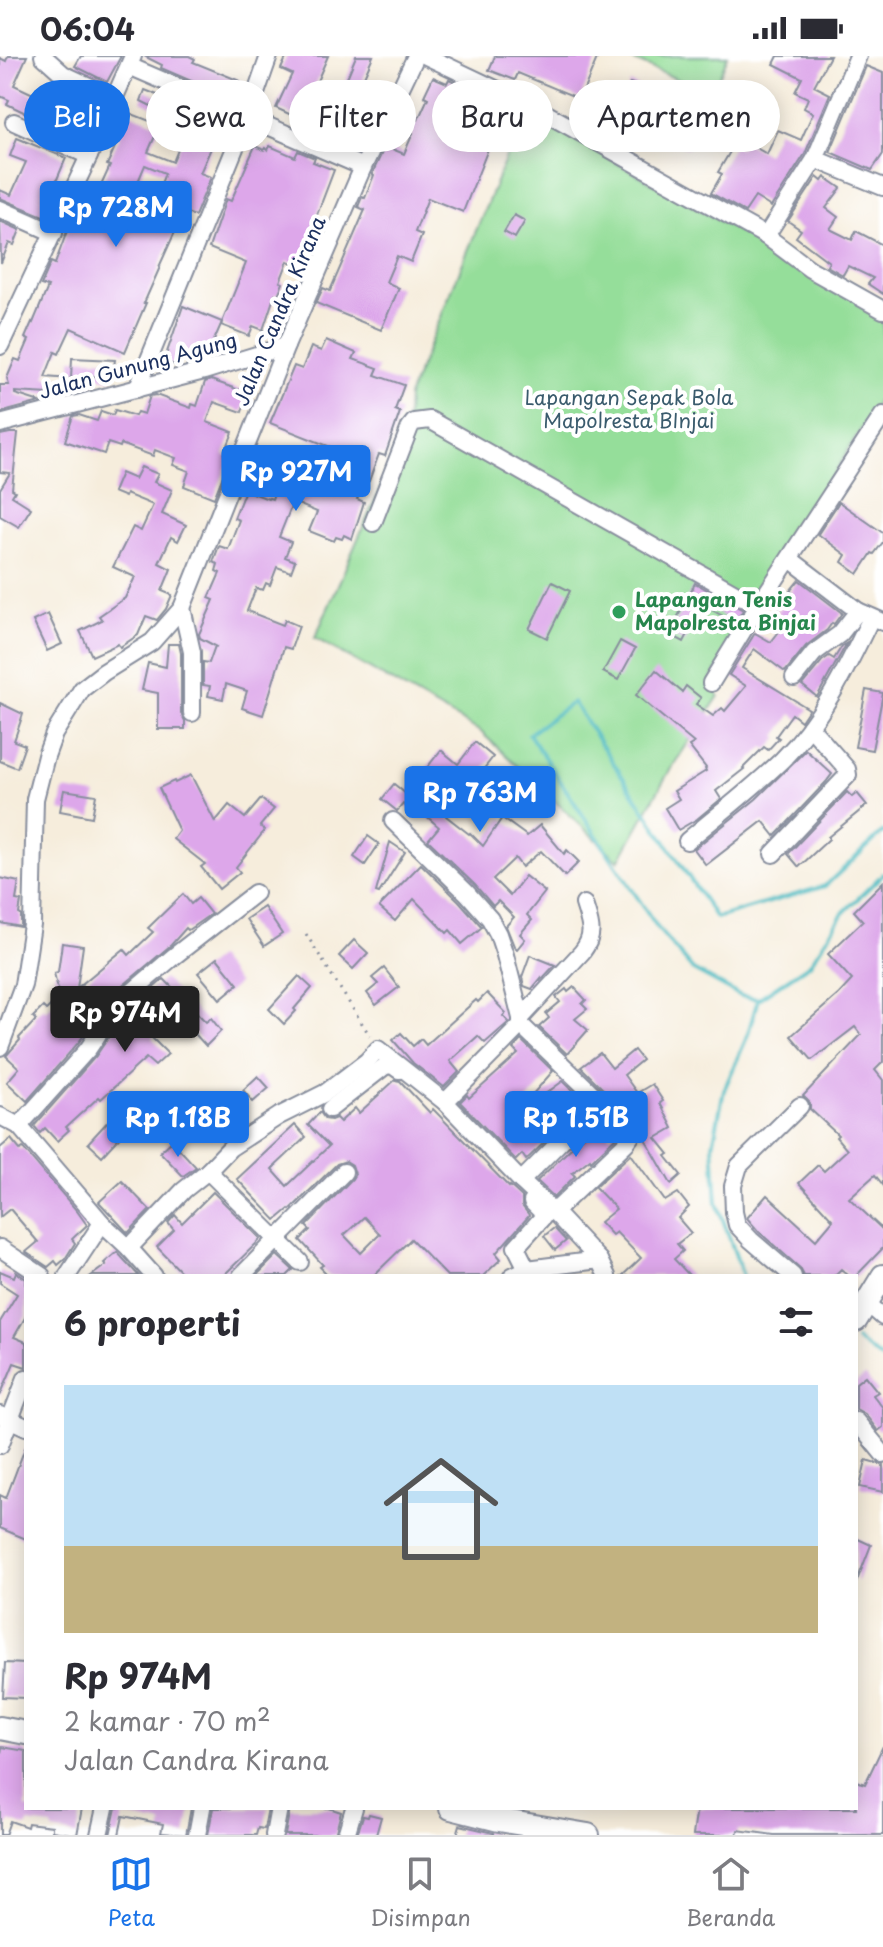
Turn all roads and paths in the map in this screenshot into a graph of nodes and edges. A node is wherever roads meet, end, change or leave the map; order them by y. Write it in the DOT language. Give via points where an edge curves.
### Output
graph roads {
  1 [pos="43,56"];
  2 [pos="269,56"];
  3 [pos="416,56"];
  4 [pos="426,56"];
  5 [pos="858,56"];
  6 [pos="131,61"];
  7 [pos="76,80"];
  8 [pos="123,80"];
  9 [pos="171,80"];
  10 [pos="261,80"];
  11 [pos="14,122"];
  12 [pos="273,127"];
  13 [pos="91,152"];
  14 [pos="233,152"];
  15 [pos="89,156"];
  16 [pos="815,159"];
  17 [pos="363,167"];
  18 [pos="883,187"];
  19 [pos="0,209"];
  20 [pos="54,233"];
  21 [pos="766,236"];
  22 [pos="883,310"];
  23 [pos="0,346"];
  24 [pos="286,346"];
  25 [pos="137,389"];
  26 [pos="0,424"];
  27 [pos="881,425"];
  28 [pos="373,523"];
  29 [pos="790,559"];
  30 [pos="758,606"];
  31 [pos="182,608"];
  32 [pos="871,617"];
  33 [pos="794,678"];
  34 [pos="711,683"];
  35 [pos="192,713"];
  36 [pos="810,727"];
  37 [pos="393,821"];
  38 [pos="687,841"];
  39 [pos="773,854"];
  40 [pos="255,893"];
  41 [pos="584,904"];
  42 [pos="306,934"];
  43 [pos="521,1021"];
  44 [pos="0,1047"];
  45 [pos="378,1049"];
  46 [pos="445,1102"];
  47 [pos="601,1105"];
  48 [pos="800,1106"];
  49 [pos="330,1109"];
  50 [pos="6,1121"];
  51 [pos="208,1171"];
  52 [pos="344,1172"];
  53 [pos="521,1181"];
  54 [pos="554,1212"];
  55 [pos="102,1223"];
  56 [pos="277,1239"];
  57 [pos="0,1248"];
  58 [pos="129,1248"];
  59 [pos="599,1260"];
  60 [pos="300,1262"];
  61 [pos="564,1270"];
  62 [pos="520,1272"];
  63 [pos="39,1274"];
  64 [pos="68,1274"];
  65 [pos="152,1274"];
  66 [pos="243,1274"];
  67 [pos="606,1274"];
  68 [pos="791,1274"];
  69 [pos="883,1276"];
  70 [pos="864,1313"];
  71 [pos="24,1384"];
  72 [pos="12,1421"];
  73 [pos="858,1423"];
  74 [pos="0,1445"];
  75 [pos="883,1454"];
  76 [pos="0,1728"];
  77 [pos="24,1733"];
  78 [pos="105,1810"];
  79 [pos="202,1810"];
  80 [pos="279,1810"];
  81 [pos="353,1810"];
  82 [pos="456,1810"];
  83 [pos="498,1827"];
  84 [pos="556,1832"];
  85 [pos="99,1835"];
  86 [pos="197,1835"];
  87 [pos="274,1835"];
  88 [pos="346,1835"];
  89 [pos="588,1835"];
  1 -- 7 [label="street"];
  2 -- 10 [label="street"];
  3 -- 17 [label="street, Jalan Candra Kirana"];
  4 -- 21 [label="street" via="538,109"];
  5 -- 16 [label="street"];
  6 -- 8 [label="street"];
  6 -- 9 [label="street"];
  11 -- 15 [label="street"];
  12 -- 17 [label="street"];
  13 -- 15 [label="street"];
  14 -- 25 [label="street"];
  15 -- 20 [label="street"];
  16 -- 18 [label="street"];
  16 -- 21 [label="street"];
  17 -- 24 [label="street, Jalan Candra Kirana"];
  19 -- 20 [label="street"];
  20 -- 23 [label="street"];
  21 -- 22 [label="street" via="810,269"];
  24 -- 25 [label="street, Jalan Gunung Agung"];
  24 -- 31 [label="street, Jalan Candra Kirana"];
  25 -- 26 [label="street, Jalan Gunung Agung"];
  27 -- 29 [label="street"];
  28 -- 30 [label="street" via="410,427 430,420"];
  29 -- 30 [label="street"];
  29 -- 32 [label="street"];
  30 -- 34 [label="street"];
  31 -- 35 [label="street" via="192,652"];
  31 -- 44 [label="street, Jalan Candra Kirana" via="152,642 82,689 54,734 35,799 32,925 23,985"];
  32 -- 33 [label="street" via="814,653"];
  32 -- 36 [label="street" via="843,676"];
  36 -- 38 [label="street" via="783,759"];
  36 -- 39 [label="street" via="848,775"];
  37 -- 43 [label="street" via="490,919"];
  40 -- 50 [label="street" via="119,1003 88,1049"];
  41 -- 43 [label="street" via="590,941"];
  42 -- 45 [label="path"];
  43 -- 46 [label="street"];
  43 -- 47 [label="street"];
  45 -- 46 [label="street"];
  45 -- 51 [label="street" via="325,1093 243,1138"];
  46 -- 53 [label="street"];
  47 -- 53 [label="street"];
  47 -- 54 [label="street" via="629,1129 630,1138"];
  48 -- 68 [label="street" via="739,1166 733,1186 737,1225"];
  49 -- 62 [label="street" via="388,1064 395,1066 542,1212 542,1219 516,1247"];
  50 -- 55 [label="street"];
  51 -- 56 [label="street"];
  51 -- 58 [label="street"];
  52 -- 56 [label="street"];
  53 -- 54 [label="street"];
  54 -- 59 [label="street"];
  55 -- 58 [label="street"];
  55 -- 64 [label="street"];
  56 -- 60 [label="street"];
  56 -- 66 [label="street"];
  57 -- 63 [label="street"];
  58 -- 65 [label="street"];
  59 -- 61 [label="street"];
  59 -- 67 [label="street"];
  61 -- 62 [label="street"];
  69 -- 70 [label="main road"];
  71 -- 72 [label="street"];
  72 -- 74 [label="street"];
  73 -- 75 [label="street"];
  76 -- 77 [label="main road"];
  78 -- 85 [label="street"];
  79 -- 86 [label="street"];
  80 -- 87 [label="street"];
  81 -- 88 [label="street"];
  82 -- 83 [label="main road"];
  83 -- 84 [label="main road"];
  84 -- 89 [label="main road"];
}
